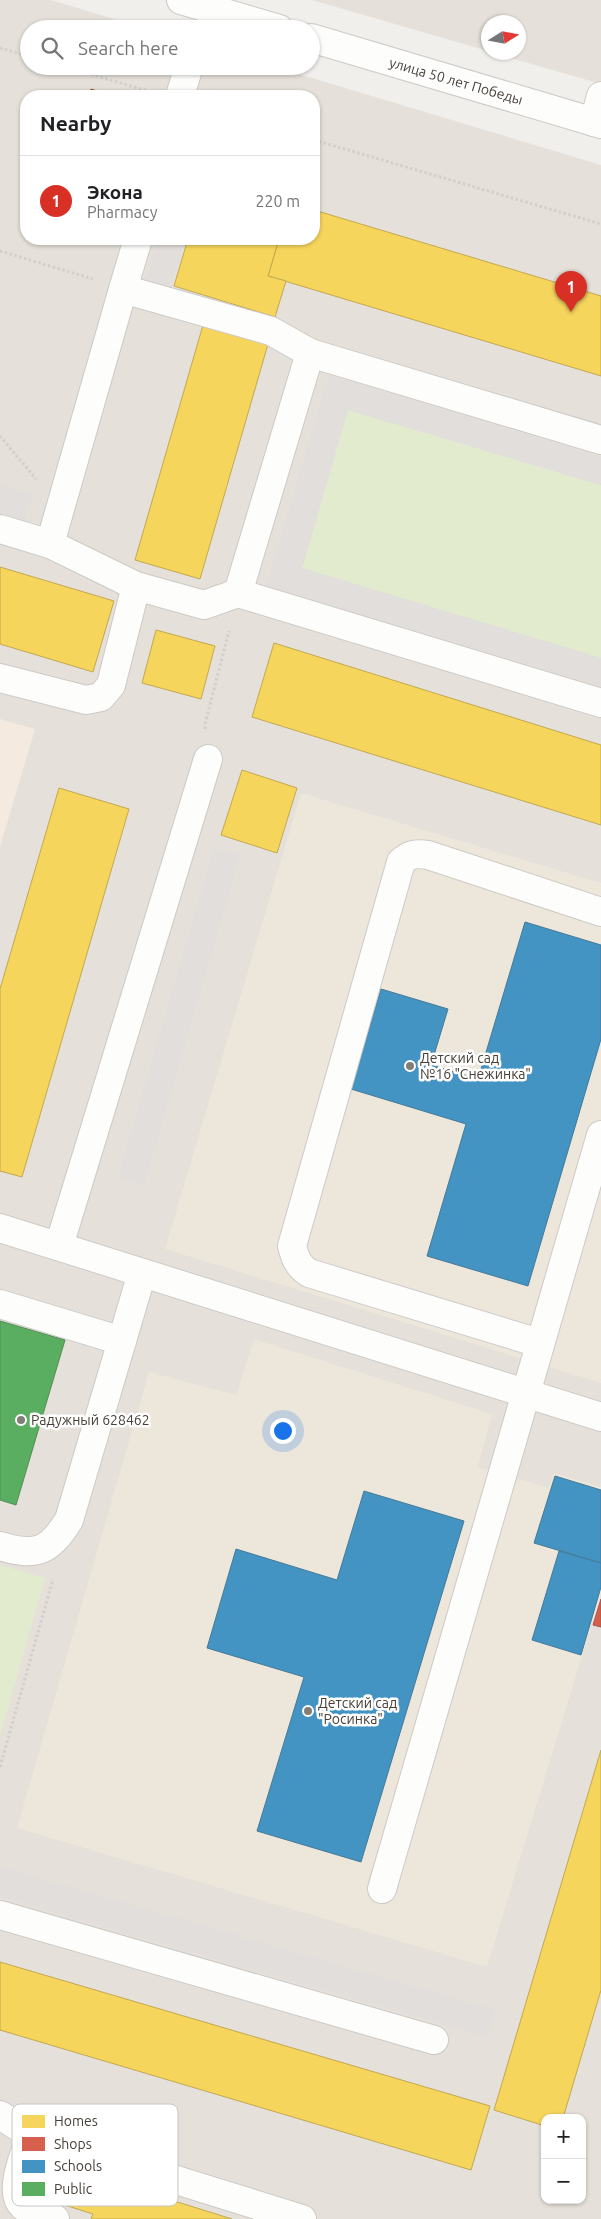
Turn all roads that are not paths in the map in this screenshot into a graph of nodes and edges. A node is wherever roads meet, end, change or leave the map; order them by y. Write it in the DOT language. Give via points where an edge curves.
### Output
graph roads {
  1 [pos="196,12"];
  2 [pos="235,20"];
  3 [pos="320,40"];
  4 [pos="182,75"];
  5 [pos="172,90"];
  6 [pos="599,114"];
  7 [pos="136,245"];
  8 [pos="123,289"];
  9 [pos="310,353"];
  10 [pos="601,440"];
  11 [pos="0,529"];
  12 [pos="50,544"];
  13 [pos="136,586"];
  14 [pos="238,593"];
  15 [pos="0,678"];
  16 [pos="601,703"];
  17 [pos="208,759"];
  18 [pos="601,912"];
  19 [pos="601,1135"];
  20 [pos="0,1228"];
  21 [pos="59,1246"];
  22 [pos="142,1273"];
  23 [pos="0,1304"];
  24 [pos="122,1341"];
  25 [pos="539,1343"];
  26 [pos="525,1393"];
  27 [pos="601,1418"];
  28 [pos="0,1546"];
  29 [pos="382,1889"];
  30 [pos="0,1915"];
  31 [pos="434,2040"];
  32 [pos="0,2115"];
  33 [pos="12,2122"];
  34 [pos="178,2180"];
  35 [pos="23,2206"];
  36 [pos="55,2219"];
  37 [pos="302,2219"];
  1 -- 2 [label="street"];
  3 -- 6 [label="street, улица 50 лет Победы"];
  4 -- 5 [label="street"];
  7 -- 8 [label="street"];
  8 -- 9 [label="street" via="271,331"];
  8 -- 12 [label="street"];
  9 -- 10 [label="street"];
  9 -- 14 [label="street"];
  11 -- 12 [label="street"];
  12 -- 13 [label="street"];
  13 -- 14 [label="street" via="204,605"];
  13 -- 15 [label="street" via="111,685 101,697 86,700"];
  14 -- 16 [label="street"];
  17 -- 21 [label="street"];
  18 -- 25 [label="street" via="428,855 408,856 401,862 292,1246 301,1268 309,1273"];
  19 -- 25 [label="street"];
  20 -- 21 [label="street"];
  21 -- 22 [label="street"];
  22 -- 24 [label="street"];
  22 -- 26 [label="street"];
  23 -- 24 [label="street"];
  24 -- 28 [label="street" via="69,1520 58,1538 41,1550 18,1552"];
  25 -- 26 [label="street"];
  26 -- 27 [label="street"];
  26 -- 29 [label="street"];
  30 -- 31 [label="street"];
  32 -- 33 [label="street"];
  34 -- 37 [label="street"];
  35 -- 36 [label="street"];
}
